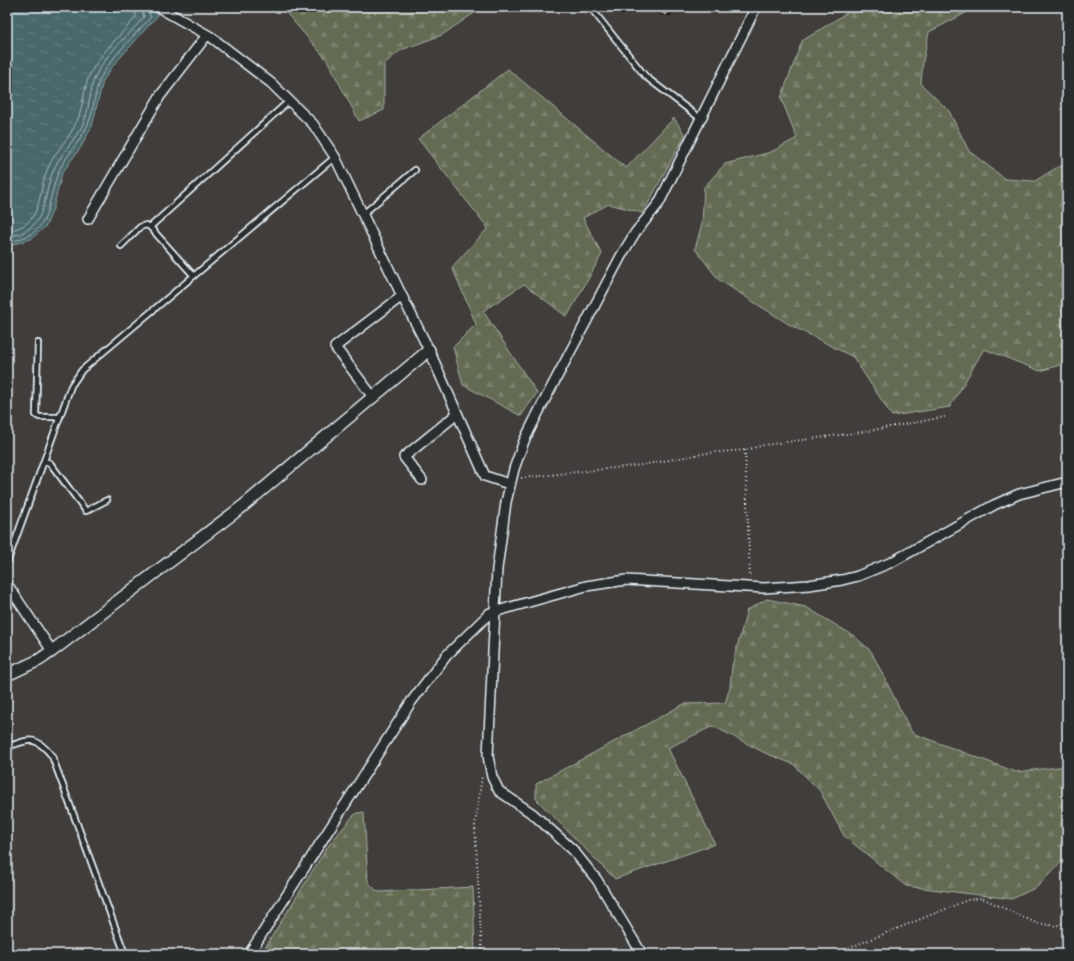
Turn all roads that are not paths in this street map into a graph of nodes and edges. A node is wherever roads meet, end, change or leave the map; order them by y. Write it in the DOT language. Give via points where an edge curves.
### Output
graph roads {
  1 [pos="158,7"];
  2 [pos="590,7"];
  3 [pos="756,7"];
  4 [pos="207,34"];
  5 [pos="290,100"];
  6 [pos="701,119"];
  7 [pos="335,157"];
  8 [pos="415,170"];
  9 [pos="362,214"];
  10 [pos="88,219"];
  11 [pos="150,226"];
  12 [pos="122,246"];
  13 [pos="194,276"];
  14 [pos="402,296"];
  15 [pos="38,343"];
  16 [pos="429,350"];
  17 [pos="374,397"];
  18 [pos="457,414"];
  19 [pos="60,417"];
  20 [pos="44,461"];
  21 [pos="422,480"];
  22 [pos="510,481"];
  23 [pos="1067,482"];
  24 [pos="107,500"];
  25 [pos="7,563"];
  26 [pos="7,584"];
  27 [pos="496,610"];
  28 [pos="52,651"];
  29 [pos="7,675"];
  30 [pos="7,747"];
  31 [pos="125,954"];
  32 [pos="249,954"];
  33 [pos="642,954"];
  1 -- 4 [label="street"];
  2 -- 6 [label="lane" via="646,76"];
  3 -- 6 [label="street"];
  4 -- 5 [label="street"];
  4 -- 10 [label="street" via="160,96"];
  5 -- 7 [label="street" via="313,124"];
  5 -- 11 [label="lane"];
  6 -- 22 [label="street" via="659,203 635,233 621,256 527,434"];
  7 -- 9 [label="street"];
  7 -- 13 [label="lane"];
  8 -- 9 [label="lane"];
  9 -- 14 [label="street"];
  11 -- 12 [label="lane" via="140,227"];
  11 -- 13 [label="lane"];
  13 -- 19 [label="lane" via="82,370 71,386"];
  14 -- 16 [label="street"];
  14 -- 17 [label="street" via="336,347"];
  15 -- 19 [label="lane" via="36,415"];
  16 -- 17 [label="street"];
  16 -- 18 [label="street"];
  17 -- 28 [label="street" via="243,506"];
  18 -- 21 [label="street" via="404,457"];
  18 -- 22 [label="street" via="485,476"];
  19 -- 20 [label="lane"];
  20 -- 24 [label="lane" via="50,463 86,511"];
  20 -- 25 [label="lane"];
  22 -- 27 [label="street" via="497,568"];
  23 -- 27 [label="street" via="1041,488 994,505 892,562 858,576 780,588 626,580 586,586"];
  26 -- 28 [label="street"];
  27 -- 32 [label="street" via="465,636 432,673 411,702"];
  27 -- 33 [label="street" via="488,756 492,777 499,790 550,828 578,856 597,880"];
  28 -- 29 [label="street"];
  30 -- 31 [label="lane" via="29,740 36,741 52,756"];
}
